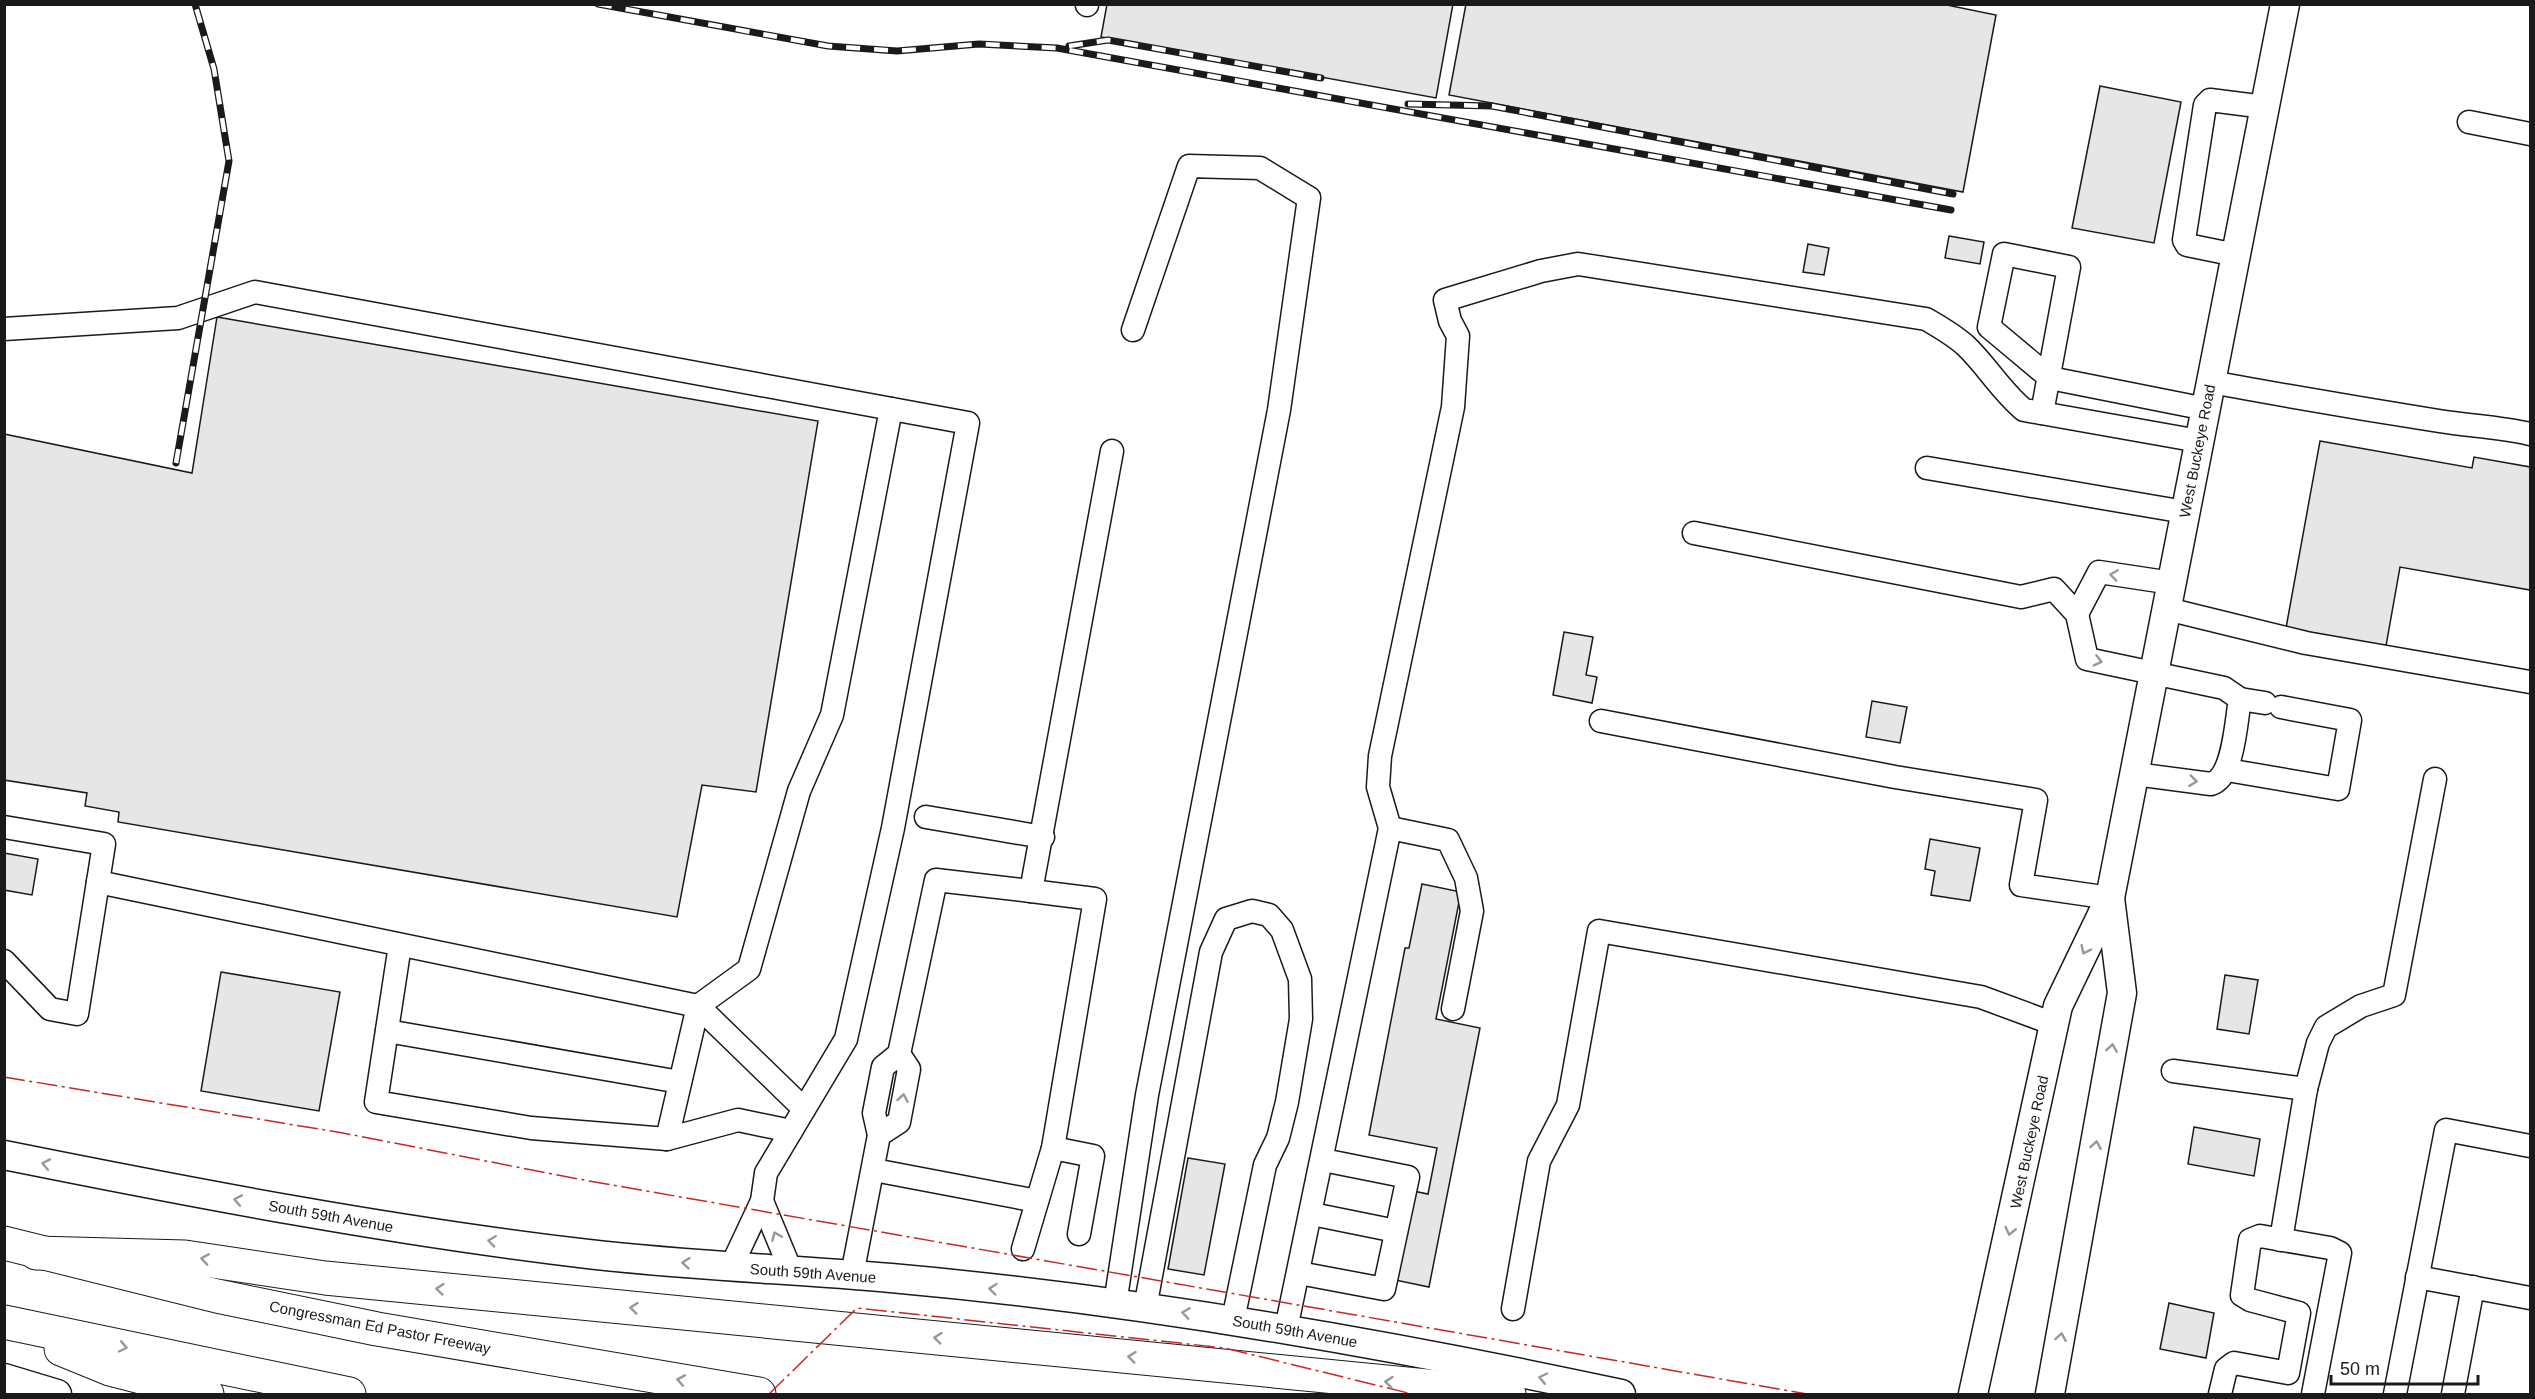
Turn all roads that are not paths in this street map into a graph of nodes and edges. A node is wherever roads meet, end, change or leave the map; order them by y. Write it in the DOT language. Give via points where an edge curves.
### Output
graph roads {
  1 [pos="2285,4"];
  2 [pos="2265,107"];
  3 [pos="2469,122"];
  4 [pos="2530,134"];
  5 [pos="2236,255"];
  6 [pos="4,329"];
  7 [pos="1132,330"];
  8 [pos="2050,378"];
  9 [pos="2211,382"];
  10 [pos="891,409"];
  11 [pos="2206,409"];
  12 [pos="2042,413"];
  13 [pos="2530,434"];
  14 [pos="2199,441"];
  15 [pos="1112,451"];
  16 [pos="1927,468"];
  17 [pos="2186,512"];
  18 [pos="1694,533"];
  19 [pos="2169,596"];
  20 [pos="2077,614"];
  21 [pos="2154,675"];
  22 [pos="2530,682"];
  23 [pos="2240,699"];
  24 [pos="1601,722"];
  25 [pos="2227,770"];
  26 [pos="2135,774"];
  27 [pos="2435,779"];
  28 [pos="926,817"];
  29 [pos="4,827"];
  30 [pos="1390,828"];
  31 [pos="1043,837"];
  32 [pos="99,882"];
  33 [pos="1031,891"];
  34 [pos="2110,898"];
  35 [pos="400,945"];
  36 [pos="4,961"];
  37 [pos="698,1006"];
  38 [pos="1453,1009"];
  39 [pos="2054,1024"];
  40 [pos="387,1031"];
  41 [pos="2174,1071"];
  42 [pos="680,1082"];
  43 [pos="2306,1089"];
  44 [pos="804,1109"];
  45 [pos="791,1131"];
  46 [pos="667,1139"];
  47 [pos="2530,1146"];
  48 [pos="1053,1148"];
  49 [pos="4,1155"];
  50 [pos="1323,1160"];
  51 [pos="874,1170"];
  52 [pos="762,1201"];
  53 [pos="1037,1201"];
  54 [pos="1312,1214"];
  55 [pos="1396,1231"];
  56 [pos="1079,1234"];
  57 [pos="2281,1240"];
  58 [pos="4,1243"];
  59 [pos="1023,1249"];
  60 [pos="36,1253"];
  61 [pos="731,1267"];
  62 [pos="791,1271"];
  63 [pos="1299,1273"];
  64 [pos="852,1275"];
  65 [pos="2417,1277"];
  66 [pos="2473,1287"];
  67 [pos="2530,1298"];
  68 [pos="1115,1304"];
  69 [pos="1145,1308"];
  70 [pos="1513,1309"];
  71 [pos="1233,1320"];
  72 [pos="4,1323"];
  73 [pos="1286,1329"];
  74 [pos="4,1378"];
  75 [pos="57,1395"];
  76 [pos="207,1395"];
  77 [pos="349,1395"];
  78 [pos="759,1395"];
  79 [pos="1509,1395"];
  80 [pos="1621,1395"];
  81 [pos="1973,1395"];
  82 [pos="2050,1395"];
  83 [pos="2220,1395"];
  84 [pos="2313,1395"];
  85 [pos="2395,1395"];
  86 [pos="2453,1395"];
  1 -- 2 [label="main road, West Buckeye Road"];
  2 -- 5 [label="main road, West Buckeye Road"];
  2 -- 5 [label="lane" via="2210,100 2205,105 2184,240 2187,245"];
  3 -- 4 [label="lane"];
  5 -- 9 [label="main road, West Buckeye Road"];
  6 -- 10 [label="lane" via="178,318 255,292"];
  7 -- 68 [label="lane" via="1189,166 1260,168 1309,198 1279,411 1147,1095"];
  8 -- 8 [label="lane" via="2069,267 2004,254 1989,327"];
  8 -- 11 [label="lane"];
  8 -- 12 [label="lane"];
  9 -- 11 [label="main road, West Buckeye Road"];
  9 -- 13 [label="lane"];
  10 -- 37 [label="lane" via="832,715 799,791 749,969"];
  10 -- 44 [label="lane" via="968,423 893,828 846,1039"];
  11 -- 14 [label="main road, West Buckeye Road"];
  12 -- 14 [label="lane"];
  12 -- 30 [label="lane" via="2024,410 2007,396 1967,347 1926,319 1578,264 1445,300 1458,336 1453,407 1380,756 1378,787"];
  14 -- 17 [label="main road, West Buckeye Road"];
  15 -- 31 [label="lane"];
  16 -- 17 [label="lane"];
  17 -- 19 [label="main road, West Buckeye Road"];
  18 -- 20 [label="lane" via="2021,597 2054,589"];
  19 -- 20 [label="lane, one-way" via="2099,573"];
  19 -- 21 [label="main road, West Buckeye Road"];
  19 -- 22 [label="lane" via="2306,643"];
  20 -- 21 [label="lane, one-way" via="2087,659"];
  21 -- 23 [label="lane" via="2224,688"];
  21 -- 26 [label="main road, West Buckeye Road"];
  23 -- 25 [label="lane"];
  23 -- 25 [label="lane" via="2350,720 2338,789"];
  24 -- 34 [label="lane" via="2036,800 2021,885"];
  26 -- 25 [label="lane, one-way" via="2211,784 2219,782"];
  26 -- 34 [label="main road, West Buckeye Road"];
  27 -- 43 [label="lane" via="2394,995 2361,1006 2326,1028"];
  28 -- 31 [label="lane"];
  29 -- 32 [label="lane" via="105,844"];
  30 -- 38 [label="lane" via="1448,840 1466,878 1472,911"];
  30 -- 50 [label="lane"];
  31 -- 33 [label="lane"];
  32 -- 35 [label="lane"];
  32 -- 36 [label="lane" via="76,1014 50,1009"];
  33 -- 48 [label="lane" via="1095,900"];
  33 -- 51 [label="lane" via="936,880 899,1054 883,1068 874,1113 879,1135"];
  34 -- 39 [label="main road, West Buckeye Road, one-way" via="2058,1006"];
  82 -- 34 [label="main road, West Buckeye Road, one-way" via="2122,993"];
  35 -- 37 [label="lane"];
  35 -- 40 [label="lane"];
  37 -- 42 [label="lane"];
  37 -- 44 [label="lane"];
  39 -- 70 [label="lane" via="1981,997 1599,931 1568,1105 1539,1161"];
  39 -- 81 [label="main road, West Buckeye Road, one-way"];
  40 -- 42 [label="lane"];
  40 -- 46 [label="lane" via="376,1102 531,1128"];
  41 -- 43 [label="lane"];
  42 -- 46 [label="lane"];
  43 -- 57 [label="lane"];
  44 -- 45 [label="lane"];
  45 -- 46 [label="lane" via="738,1120"];
  45 -- 52 [label="lane" via="766,1173"];
  47 -- 65 [label="lane" via="2446,1131"];
  48 -- 53 [label="lane"];
  48 -- 56 [label="lane" via="1093,1156"];
  61 -- 49 [label="main road, South 59th Avenue, one-way" via="588,1254 317,1215"];
  50 -- 54 [label="lane"];
  50 -- 55 [label="lane" via="1408,1177"];
  51 -- 53 [label="lane"];
  51 -- 64 [label="lane"];
  52 -- 61 [label="lane"];
  62 -- 52 [label="lane, one-way"];
  53 -- 59 [label="lane"];
  54 -- 55 [label="lane"];
  54 -- 63 [label="lane"];
  55 -- 63 [label="lane" via="1384,1289"];
  57 -- 83 [label="lane" via="2260,1236 2250,1240 2242,1295 2299,1313 2288,1373 2234,1363 2226,1369"];
  57 -- 84 [label="lane" via="2340,1253"];
  58 -- 60 [label="highway, Congressman Ed Pastor Freeway"];
  78 -- 60 [label="highway, Congressman Ed Pastor Freeway, one-way" via="377,1329"];
  79 -- 60 [label="highway, one-way" via="325,1278 186,1257"];
  61 -- 62 [label="main road, South 59th Avenue"];
  62 -- 64 [label="main road, South 59th Avenue"];
  63 -- 73 [label="lane"];
  68 -- 64 [label="main road, South 59th Avenue, one-way"];
  65 -- 66 [label="lane"];
  65 -- 85 [label="lane"];
  66 -- 67 [label="lane"];
  66 -- 86 [label="lane"];
  68 -- 69 [label="main road, South 59th Avenue"];
  71 -- 69 [label="main road, South 59th Avenue, one-way"];
  69 -- 71 [label="lane" via="1211,952 1226,919 1252,911 1269,915 1282,930 1299,979 1301,1019 1287,1102 1278,1138 1265,1166"];
  71 -- 73 [label="main road, South 59th Avenue"];
  72 -- 76 [label="highway" via="110,1369"];
  72 -- 77 [label="highway, one-way"];
  80 -- 73 [label="main road, South 59th Avenue, one-way"];
  74 -- 75 [label="main road"];
}
